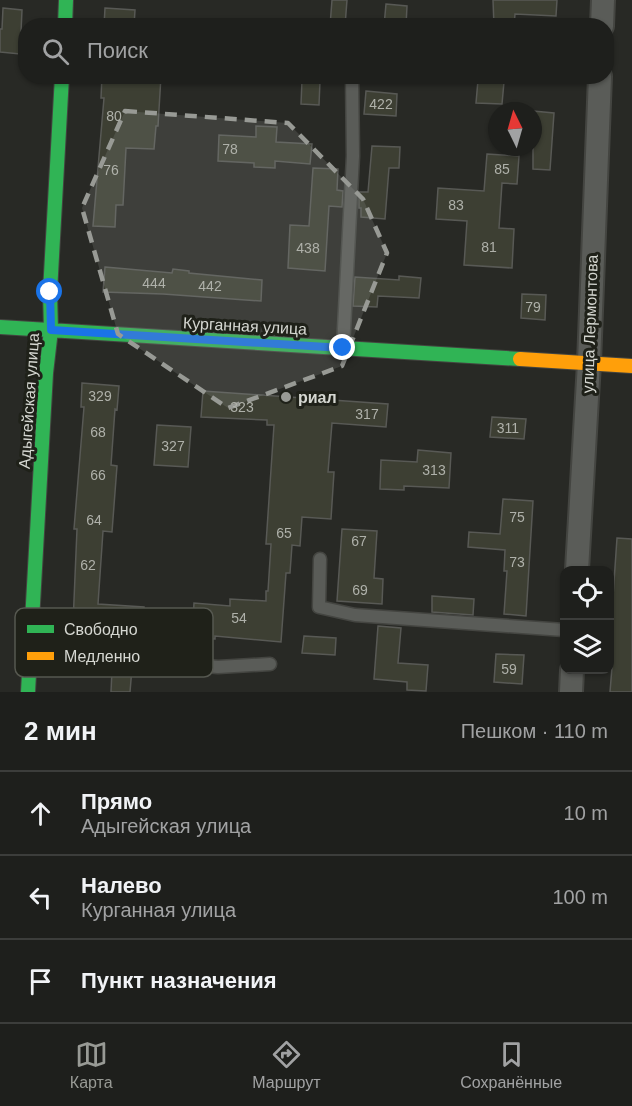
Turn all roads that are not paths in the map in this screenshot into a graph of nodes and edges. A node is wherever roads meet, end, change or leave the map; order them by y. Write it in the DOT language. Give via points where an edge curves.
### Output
graph roads {
  1 [pos="66,0"];
  2 [pos="603,0"];
  3 [pos="65,18"];
  4 [pos="602,18"];
  5 [pos="62,84"];
  6 [pos="352,84"];
  7 [pos="600,84"];
  8 [pos="0,327"];
  9 [pos="51,330"];
  10 [pos="343,348"];
  11 [pos="589,363"];
  12 [pos="632,366"];
  13 [pos="320,559"];
  14 [pos="577,566"];
  15 [pos="32,608"];
  16 [pos="560,630"];
  17 [pos="270,664"];
  18 [pos="213,667"];
  19 [pos="572,674"];
  20 [pos="28,677"];
  21 [pos="28,692"];
  22 [pos="571,692"];
  1 -- 3 [label="main road"];
  2 -- 4 [label="street"];
  5 -- 9 [label="main road, Адыгейская улица"];
  6 -- 10 [label="lane" via="353,156"];
  7 -- 11 [label="street, улица Лермонтова"];
  8 -- 9 [label="main road, Курганная улица"];
  9 -- 10 [label="main road, Курганная улица"];
  9 -- 15 [label="main road, Адыгейская улица"];
  10 -- 11 [label="main road, Курганная улица"];
  11 -- 12 [label="main road, Курганная улица"];
  11 -- 14 [label="street, улица Лермонтова"];
  13 -- 16 [label="lane" via="320,607 355,615"];
  17 -- 18 [label="lane"];
  19 -- 22 [label="street"];
  20 -- 21 [label="main road, Адыгейская улица"];
}
